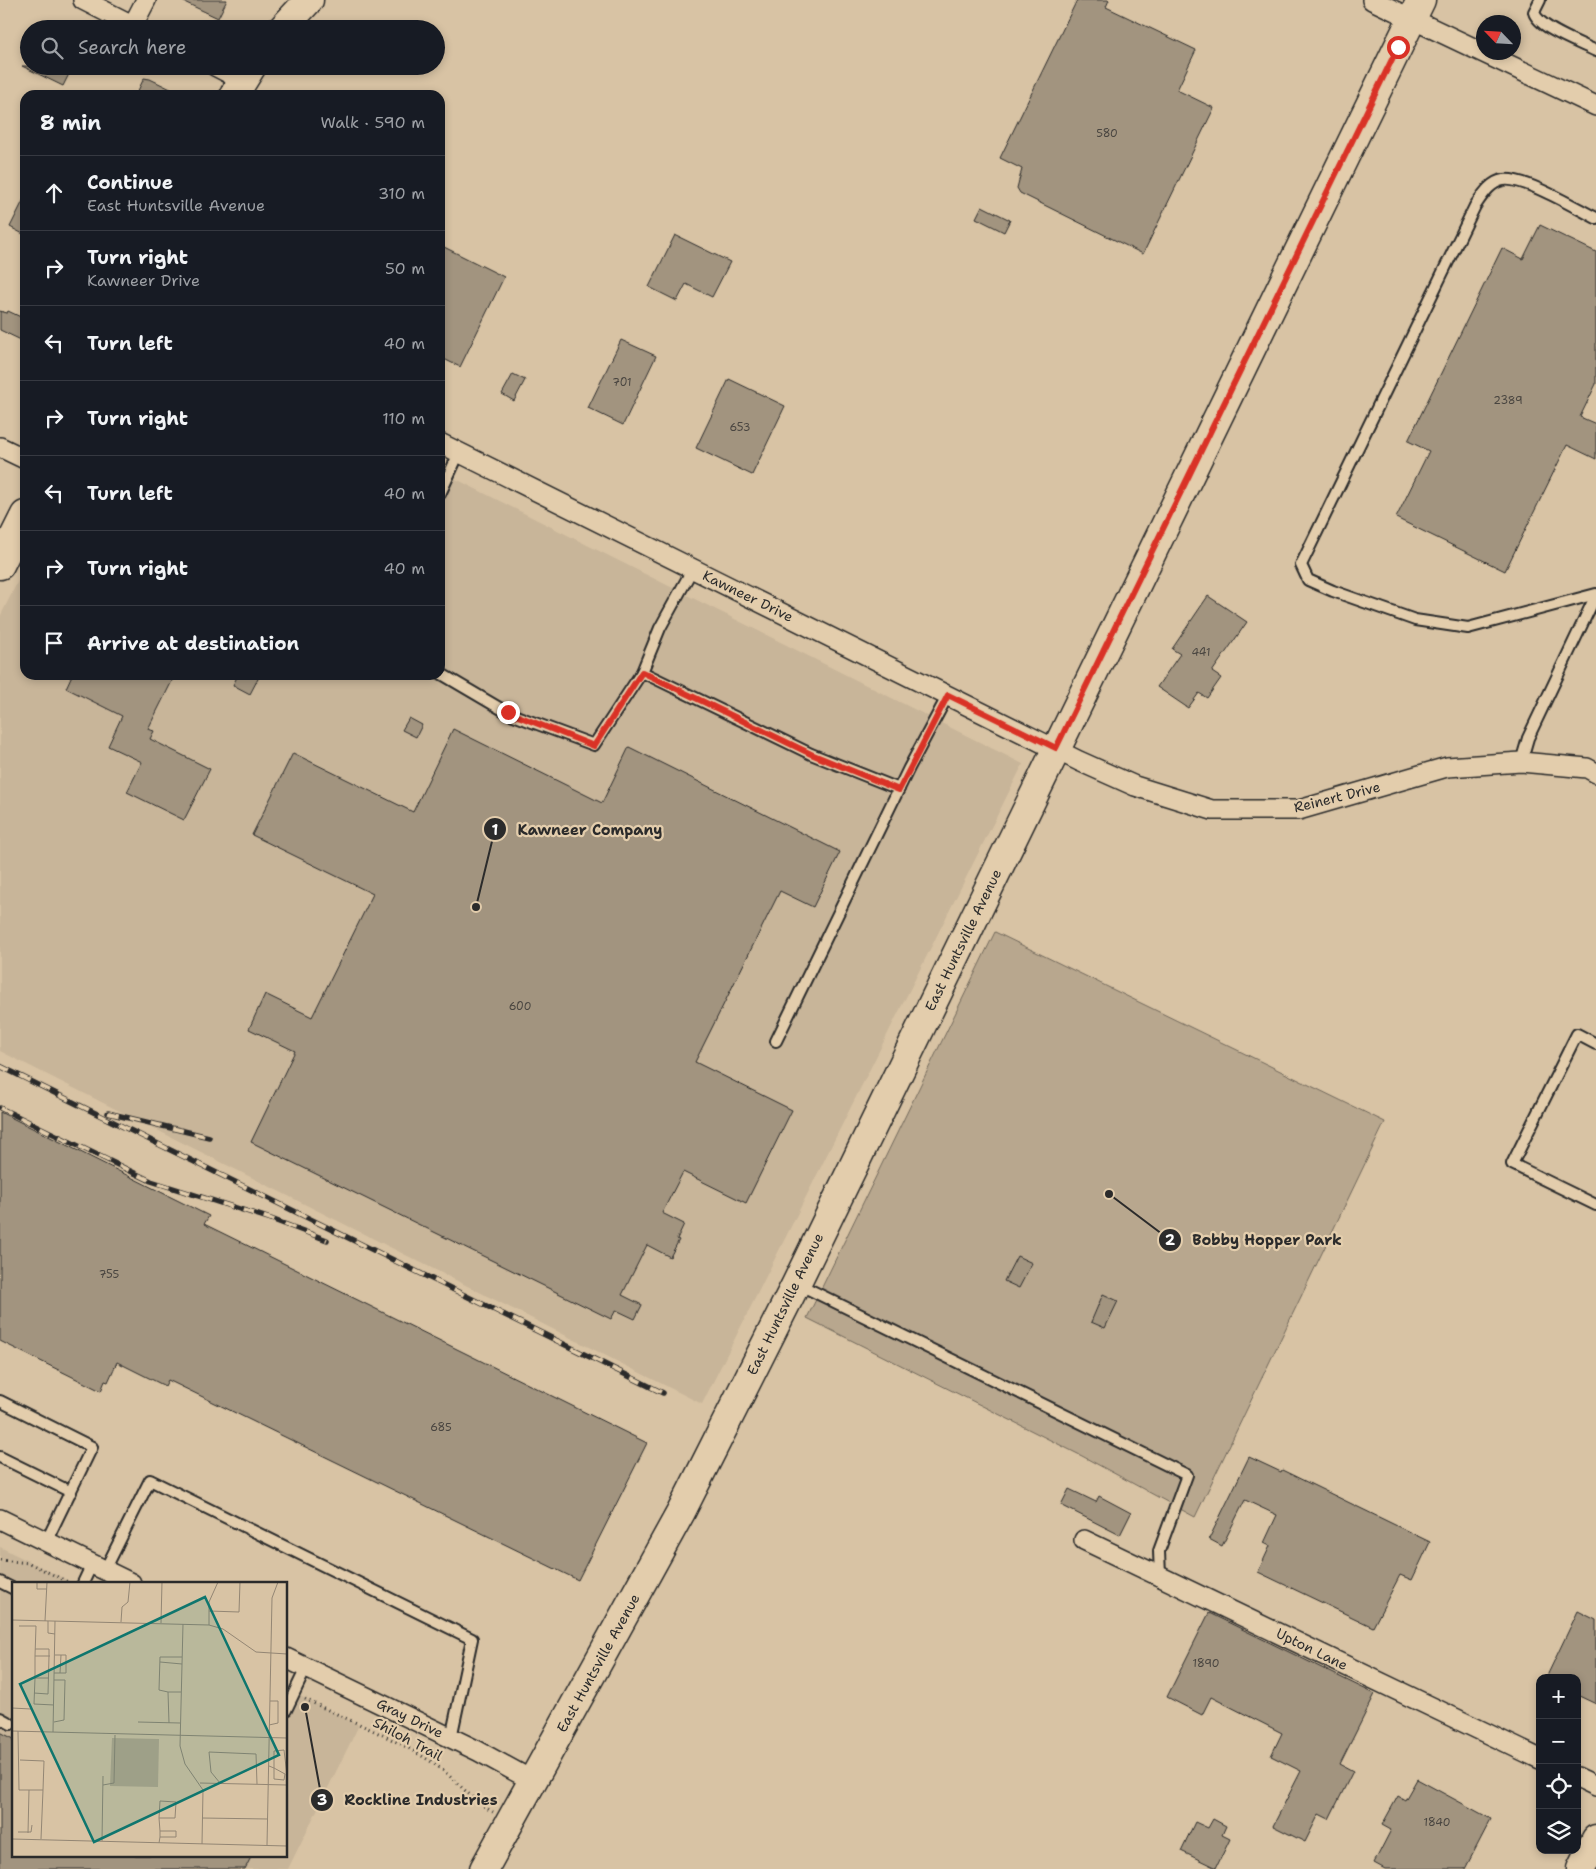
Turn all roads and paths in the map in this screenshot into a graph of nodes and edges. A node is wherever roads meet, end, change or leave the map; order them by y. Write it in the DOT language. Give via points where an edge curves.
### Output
graph roads {
  1 [pos="83,0"];
  2 [pos="146,0"];
  3 [pos="309,0"];
  4 [pos="1372,0"];
  5 [pos="1540,0"];
  6 [pos="1416,9"];
  7 [pos="122,20"];
  8 [pos="139,20"];
  9 [pos="290,20"];
  10 [pos="1596,51"];
  11 [pos="1596,106"];
  12 [pos="1596,218"];
  13 [pos="0,446"];
  14 [pos="445,446"];
  15 [pos="459,453"];
  16 [pos="20,456"];
  17 [pos="445,483"];
  18 [pos="20,525"];
  19 [pos="0,565"];
  20 [pos="693,568"];
  21 [pos="1596,594"];
  22 [pos="642,672"];
  23 [pos="445,676"];
  24 [pos="948,695"];
  25 [pos="1056,748"];
  26 [pos="1521,762"];
  27 [pos="1596,772"];
  28 [pos="899,790"];
  29 [pos="776,1041"];
  30 [pos="1596,1044"];
  31 [pos="1596,1205"];
  32 [pos="796,1284"];
  33 [pos="0,1401"];
  34 [pos="0,1457"];
  35 [pos="71,1492"];
  36 [pos="0,1519"];
  37 [pos="1084,1540"];
  38 [pos="46,1542"];
  39 [pos="0,1560"];
  40 [pos="99,1567"];
  41 [pos="1160,1576"];
  42 [pos="0,1582"];
  43 [pos="68,1582"];
  44 [pos="84,1582"];
  45 [pos="129,1582"];
  46 [pos="12,1588"];
  47 [pos="288,1659"];
  48 [pos="306,1668"];
  49 [pos="294,1694"];
  50 [pos="288,1706"];
  51 [pos="0,1718"];
  52 [pos="12,1723"];
  53 [pos="451,1738"];
  54 [pos="1536,1757"];
  55 [pos="1581,1779"];
  56 [pos="533,1781"];
  57 [pos="1596,1786"];
  58 [pos="510,1822"];
  59 [pos="1596,1840"];
  60 [pos="484,1869"];
  61 [pos="1581,1869"];
  1 -- 7 [label="street"];
  2 -- 8 [label="street"];
  3 -- 9 [label="main road"];
  4 -- 6 [label="street"];
  5 -- 10 [label="lane" via="1535,17 1544,25"];
  6 -- 11 [label="street"];
  6 -- 25 [label="main road, East Huntsville Avenue"];
  12 -- 21 [label="lane" via="1519,180 1502,180 1490,186 1471,215 1301,565 1308,580 1332,591 1415,620 1468,628"];
  13 -- 16 [label="street"];
  14 -- 15 [label="street, Kawneer Drive"];
  15 -- 17 [label="lane"];
  15 -- 20 [label="street, Kawneer Drive"];
  18 -- 19 [label="main road"];
  20 -- 22 [label="lane" via="660,628"];
  20 -- 24 [label="street, Kawneer Drive"];
  21 -- 26 [label="lane" via="1528,738"];
  22 -- 23 [label="lane" via="594,746 508,712"];
  22 -- 28 [label="lane" via="811,754"];
  24 -- 25 [label="street, Kawneer Drive"];
  24 -- 28 [label="lane"];
  25 -- 26 [label="street, Reinert Drive" via="1134,786 1212,810 1299,810 1447,767"];
  25 -- 32 [label="main road, East Huntsville Avenue"];
  26 -- 27 [label="street, Reinert Drive" via="1587,768"];
  28 -- 29 [label="lane"];
  30 -- 31 [label="lane" via="1577,1034 1512,1164"];
  32 -- 41 [label="lane" via="1187,1475 1159,1551"];
  32 -- 56 [label="main road, East Huntsville Avenue" via="681,1512"];
  33 -- 35 [label="lane" via="92,1447"];
  34 -- 35 [label="lane"];
  35 -- 38 [label="lane"];
  36 -- 38 [label="street"];
  37 -- 41 [label="street, Upton Lane"];
  38 -- 40 [label="street"];
  39 -- 43 [label="path" via="29,1563"];
  40 -- 44 [label="lane"];
  40 -- 45 [label="street"];
  40 -- 53 [label="lane" via="150,1480 472,1639"];
  41 -- 54 [label="street, Upton Lane"];
  42 -- 46 [label="lane"];
  47 -- 48 [label="street, Gray Drive"];
  48 -- 49 [label="lane"];
  48 -- 53 [label="street, Gray Drive"];
  49 -- 50 [label="lane"];
  49 -- 58 [label="path, Shiloh Trail" via="434,1764 479,1804"];
  51 -- 52 [label="lane"];
  53 -- 56 [label="street, Gray Drive"];
  55 -- 57 [label="street"];
  56 -- 58 [label="main road, East Huntsville Avenue"];
  58 -- 60 [label="main road, East Huntsville Avenue"];
  59 -- 61 [label="main road"];
}
